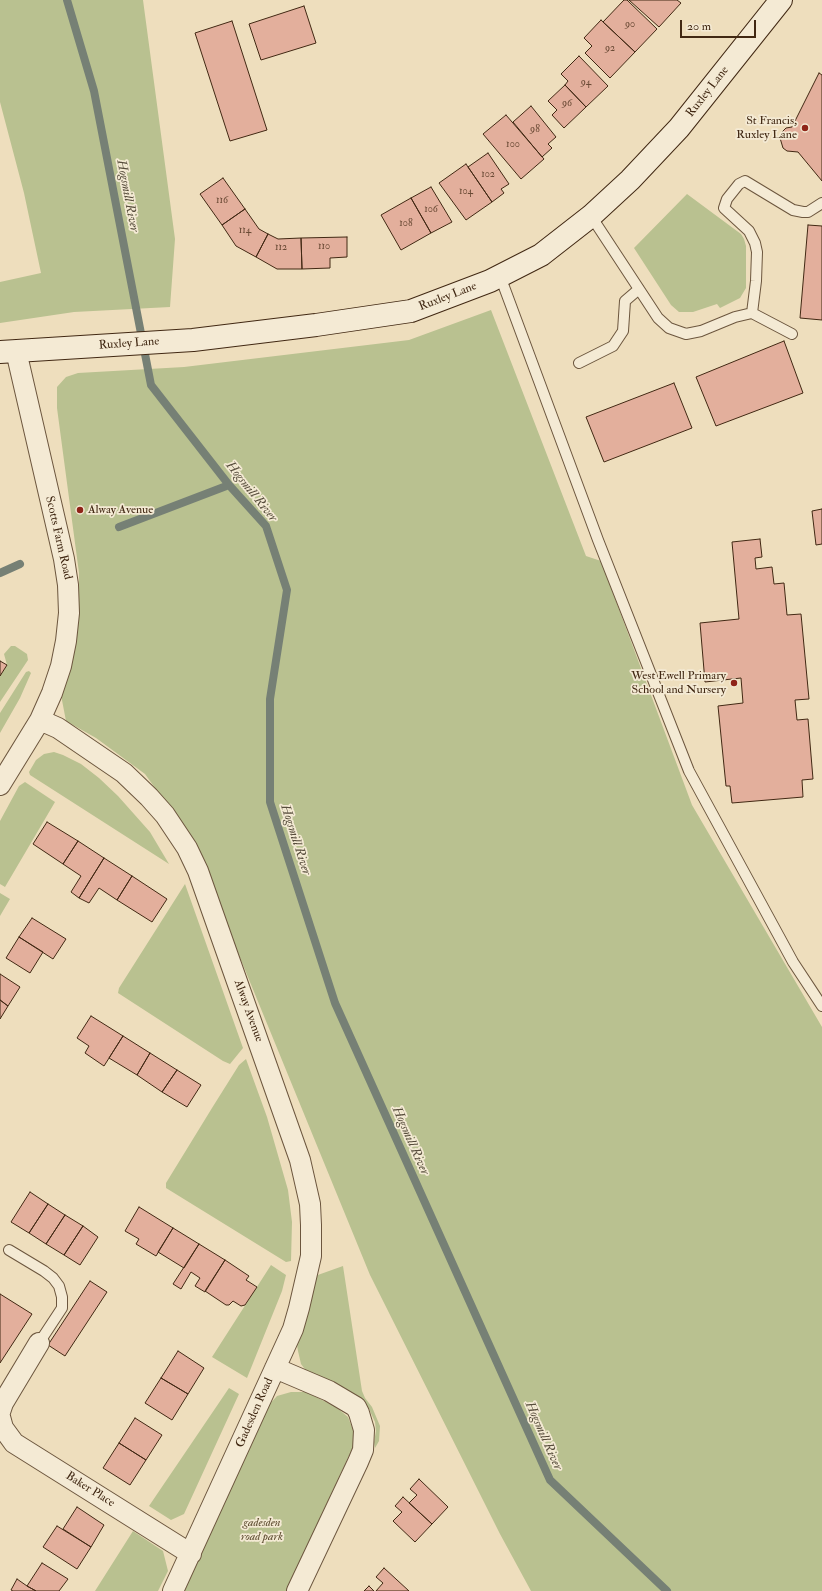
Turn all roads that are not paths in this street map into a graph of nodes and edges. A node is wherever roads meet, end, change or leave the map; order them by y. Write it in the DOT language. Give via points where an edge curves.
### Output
graph roads {
  1 [pos="780,0"];
  2 [pos="822,203"];
  3 [pos="591,216"];
  4 [pos="500,276"];
  5 [pos="639,289"];
  6 [pos="752,313"];
  7 [pos="792,334"];
  8 [pos="8,352"];
  9 [pos="579,364"];
  10 [pos="40,720"];
  11 [pos="0,785"];
  12 [pos="822,1006"];
  13 [pos="9,1250"];
  14 [pos="39,1343"];
  15 [pos="275,1368"];
  16 [pos="0,1412"];
  17 [pos="0,1417"];
  18 [pos="191,1554"];
  19 [pos="173,1591"];
  20 [pos="297,1591"];
  1 -- 3 [label="main road, Ruxley Lane" via="679,128 630,180"];
  2 -- 6 [label="lane" via="808,212 793,210 745,181 739,184 727,199 724,208 749,231 757,252"];
  3 -- 4 [label="main road, Ruxley Lane" via="541,255"];
  3 -- 5 [label="lane"];
  4 -- 8 [label="main road, Ruxley Lane" via="411,311 193,340"];
  4 -- 12 [label="lane" via="598,540 689,771 793,962"];
  5 -- 6 [label="lane" via="658,318 669,328 686,334"];
  5 -- 9 [label="lane" via="625,301 623,331 613,346"];
  6 -- 7 [label="lane"];
  8 -- 10 [label="street, Scotts Farm Road" via="68,584 69,613 61,666"];
  10 -- 11 [label="street, Scotts Farm Road"];
  10 -- 15 [label="street, Alway Avenue" via="58,728 124,773 165,815 187,848 198,871 300,1160 310,1204 311,1256 307,1275 293,1329"];
  13 -- 14 [label="lane" via="44,1271 59,1286 62,1308"];
  14 -- 16 [label="street"];
  15 -- 18 [label="street, Gadesden Road"];
  15 -- 20 [label="street, Gadesden Road" via="329,1391 356,1408 364,1430 363,1450"];
  17 -- 18 [label="street, Baker Place" via="3,1428 14,1443"];
  18 -- 19 [label="street, Gadesden Road"];
}
